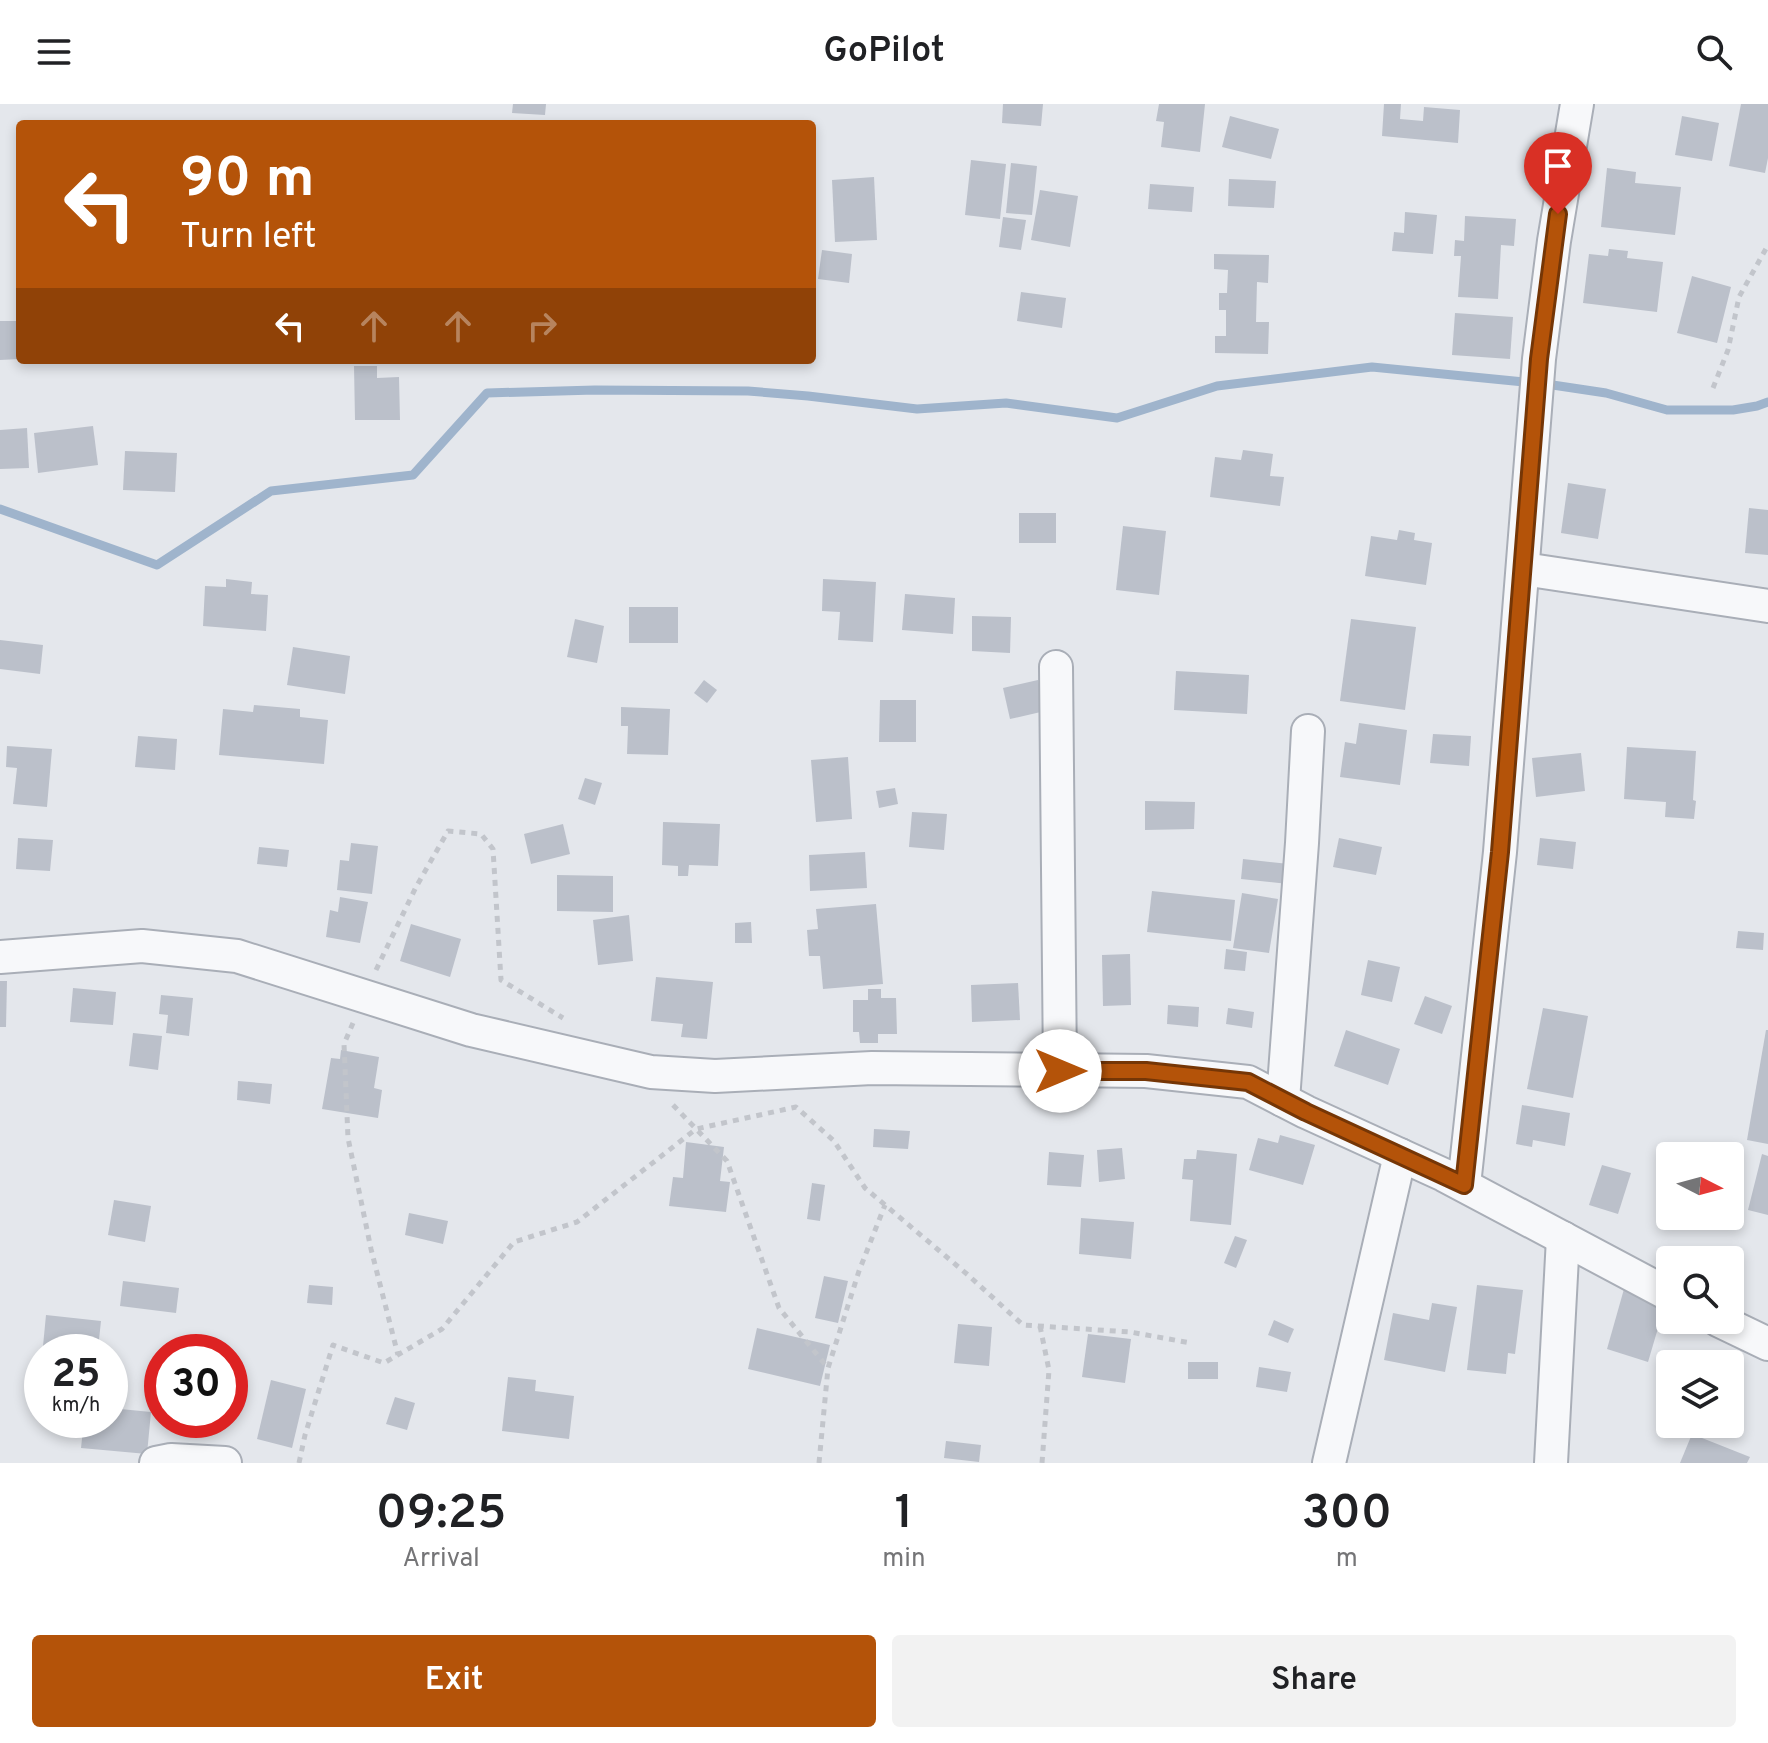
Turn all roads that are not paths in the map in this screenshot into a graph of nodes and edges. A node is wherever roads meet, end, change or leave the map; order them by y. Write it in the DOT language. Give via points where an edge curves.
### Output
graph roads {
  1 [pos="1577,104"];
  2 [pos="1524,569"];
  3 [pos="1768,606"];
  4 [pos="1056,667"];
  5 [pos="1308,731"];
  6 [pos="0,957"];
  7 [pos="1060,1071"];
  8 [pos="1283,1100"];
  9 [pos="1400,1155"];
  10 [pos="1464,1185"];
  11 [pos="1563,1238"];
  12 [pos="1656,1288"];
  13 [pos="1744,1332"];
  14 [pos="1768,1344"];
  15 [pos="156,1463"];
  16 [pos="225,1463"];
  17 [pos="1329,1463"];
  18 [pos="1551,1463"];
  1 -- 2 [label="street" via="1539,359"];
  2 -- 3 [label="street"];
  2 -- 10 [label="street"];
  4 -- 7 [label="street"];
  5 -- 8 [label="street"];
  6 -- 7 [label="street" via="142,946 237,956 471,1030 651,1072 715,1076 872,1068"];
  7 -- 8 [label="street" via="1146,1071 1248,1082"];
  8 -- 9 [label="street"];
  9 -- 10 [label="street"];
  9 -- 17 [label="street"];
  10 -- 11 [label="street"];
  11 -- 12 [label="street"];
  11 -- 18 [label="street"];
  13 -- 14 [label="street"];
  15 -- 16 [label="street"];
}
